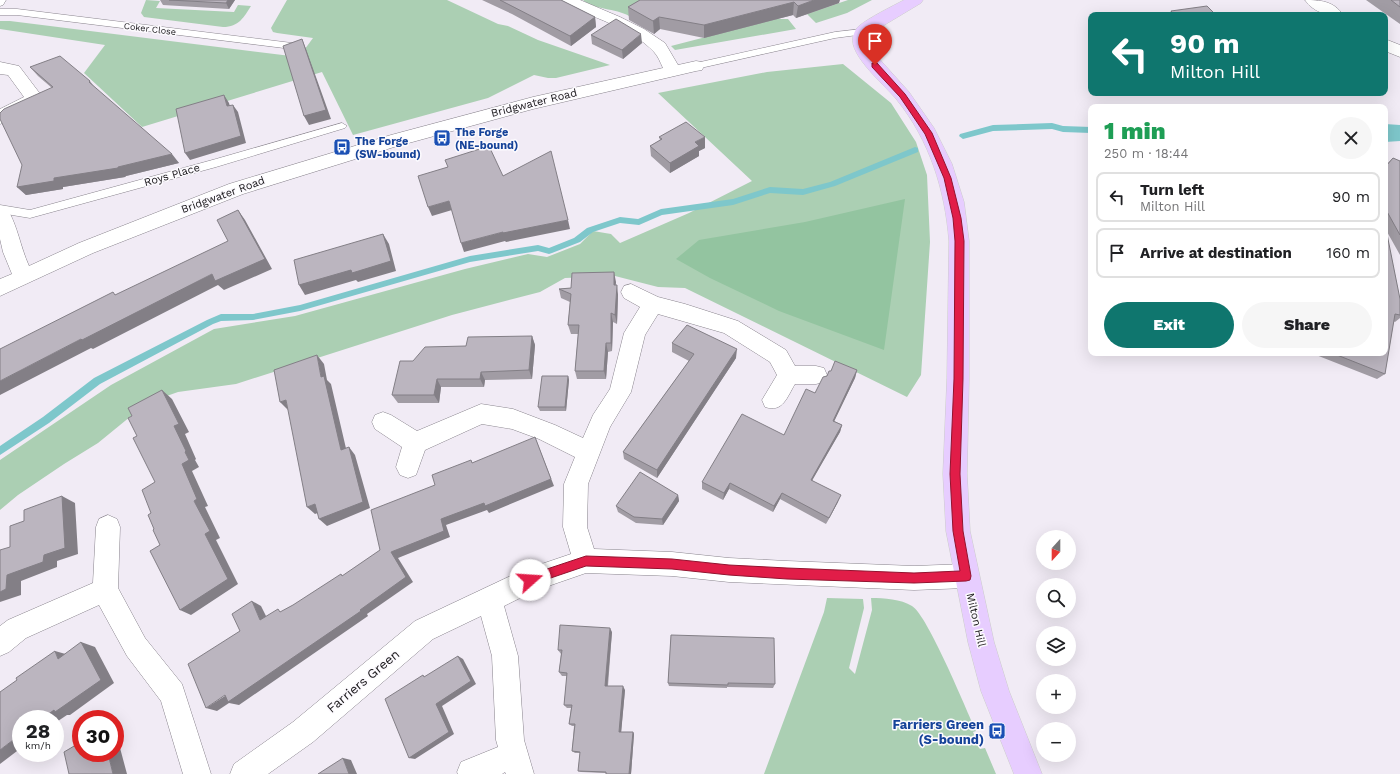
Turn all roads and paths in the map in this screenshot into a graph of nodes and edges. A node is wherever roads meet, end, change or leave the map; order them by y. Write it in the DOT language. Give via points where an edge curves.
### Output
graph roads {
  1 [pos="2,0"];
  2 [pos="566,0"];
  3 [pos="915,0"];
  4 [pos="1313,0"];
  5 [pos="0,3"];
  6 [pos="0,12"];
  7 [pos="1330,12"];
  8 [pos="862,32"];
  9 [pos="1388,46"];
  10 [pos="300,47"];
  11 [pos="1400,52"];
  12 [pos="696,66"];
  13 [pos="0,68"];
  14 [pos="672,71"];
  15 [pos="0,118"];
  16 [pos="342,126"];
  17 [pos="1,218"];
  18 [pos="23,277"];
  19 [pos="0,288"];
  20 [pos="632,292"];
  21 [pos="653,304"];
  22 [pos="789,375"];
  23 [pos="816,375"];
  24 [pos="773,400"];
  25 [pos="383,422"];
  26 [pos="415,443"];
  27 [pos="588,452"];
  28 [pos="408,467"];
  29 [pos="108,527"];
  30 [pos="586,561"];
  31 [pos="966,576"];
  32 [pos="105,590"];
  33 [pos="489,599"];
  34 [pos="0,644"];
  35 [pos="517,765"];
  36 [pos="471,772"];
  37 [pos="197,774"];
  38 [pos="244,774"];
  39 [pos="1028,774"];
  1 -- 5 [label="lane"];
  2 -- 14 [label="street" via="616,21 651,41 663,51"];
  3 -- 8 [label="main road, Bridgwater Road"];
  4 -- 7 [label="street"];
  6 -- 10 [label="lane, Coker Close"];
  8 -- 12 [label="lane, Bridgwater Road" via="835,35"];
  8 -- 31 [label="main road, Milton Hill" via="863,51 903,96 928,133 947,178 957,218 960,241 955,474 958,531"];
  9 -- 11 [label="street"];
  12 -- 14 [label="street, Bridgwater Road"];
  13 -- 15 [label="street" via="13,70 35,99"];
  14 -- 18 [label="street, Bridgwater Road" via="526,105 322,161 236,189 86,248"];
  16 -- 17 [label="lane, Roys Place" via="30,214"];
  17 -- 18 [label="street, Roys Place"];
  18 -- 19 [label="street, Bridgwater Road"];
  20 -- 21 [label="street"];
  21 -- 22 [label="street" via="731,327 778,356"];
  21 -- 27 [label="street" via="635,333 620,392 601,422"];
  22 -- 23 [label="street"];
  22 -- 24 [label="street"];
  25 -- 26 [label="street"];
  26 -- 27 [label="street" via="481,414 513,419"];
  26 -- 28 [label="street"];
  27 -- 30 [label="street" via="576,484 575,528"];
  29 -- 32 [label="street"];
  30 -- 31 [label="street, Farriers Green" via="672,564 787,574 914,578"];
  30 -- 33 [label="street, Farriers Green" via="530,580"];
  31 -- 39 [label="main road, Milton Hill" via="981,642 996,691"];
  32 -- 34 [label="street" via="17,629"];
  32 -- 37 [label="street" via="136,647 172,694"];
  33 -- 35 [label="street" via="505,656 510,740"];
  33 -- 38 [label="street, Farriers Green" via="424,630 303,732"];
  35 -- 36 [label="street"];
}
